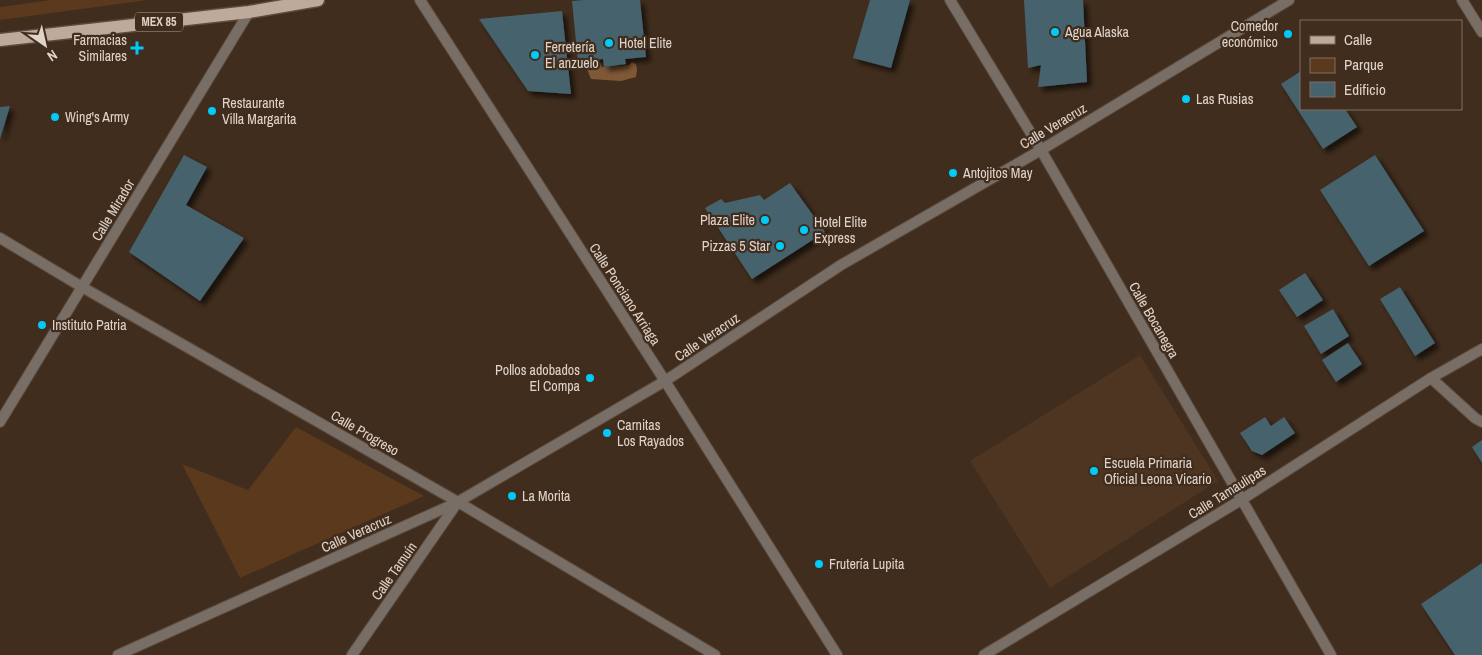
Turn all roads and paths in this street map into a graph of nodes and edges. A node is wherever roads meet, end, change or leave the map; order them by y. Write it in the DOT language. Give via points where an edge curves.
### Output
graph roads {
  1 [pos="318,0"];
  2 [pos="420,0"];
  3 [pos="950,0"];
  4 [pos="1289,0"];
  5 [pos="1462,0"];
  6 [pos="250,12"];
  7 [pos="1482,32"];
  8 [pos="0,40"];
  9 [pos="1040,150"];
  10 [pos="0,238"];
  11 [pos="82,287"];
  12 [pos="1482,349"];
  13 [pos="1431,378"];
  14 [pos="665,381"];
  15 [pos="1,417"];
  16 [pos="1482,422"];
  17 [pos="1241,500"];
  18 [pos="458,502"];
  19 [pos="357,653"];
  20 [pos="118,655"];
  21 [pos="715,655"];
  22 [pos="837,655"];
  23 [pos="984,655"];
  24 [pos="1331,655"];
  1 -- 6 [label="main road, MEX 85"];
  2 -- 14 [label="street, Calle Ponciano Arriaga"];
  3 -- 9 [label="street, Calle Bocanegra"];
  4 -- 9 [label="street, Calle Veracruz"];
  5 -- 7 [label="street"];
  6 -- 8 [label="main road, MEX 85"];
  6 -- 11 [label="street, Calle Mirador"];
  9 -- 14 [label="street, Calle Veracruz" via="840,264"];
  9 -- 17 [label="street, Calle Bocanegra"];
  10 -- 11 [label="street, Calle Progreso"];
  11 -- 15 [label="street, Calle Mirador"];
  11 -- 18 [label="street, Calle Progreso"];
  12 -- 13 [label="street, Calle Tamaulipas"];
  13 -- 16 [label="street"];
  13 -- 17 [label="street, Calle Tamaulipas"];
  14 -- 18 [label="street, Calle Veracruz"];
  14 -- 22 [label="street, Calle Ponciano Arriaga"];
  17 -- 23 [label="street, Calle Tamaulipas"];
  17 -- 24 [label="street, Calle Bocanegra"];
  18 -- 19 [label="street, Calle Tamuín"];
  18 -- 20 [label="street, Calle Veracruz"];
  18 -- 21 [label="street, Calle Progreso"];
}
